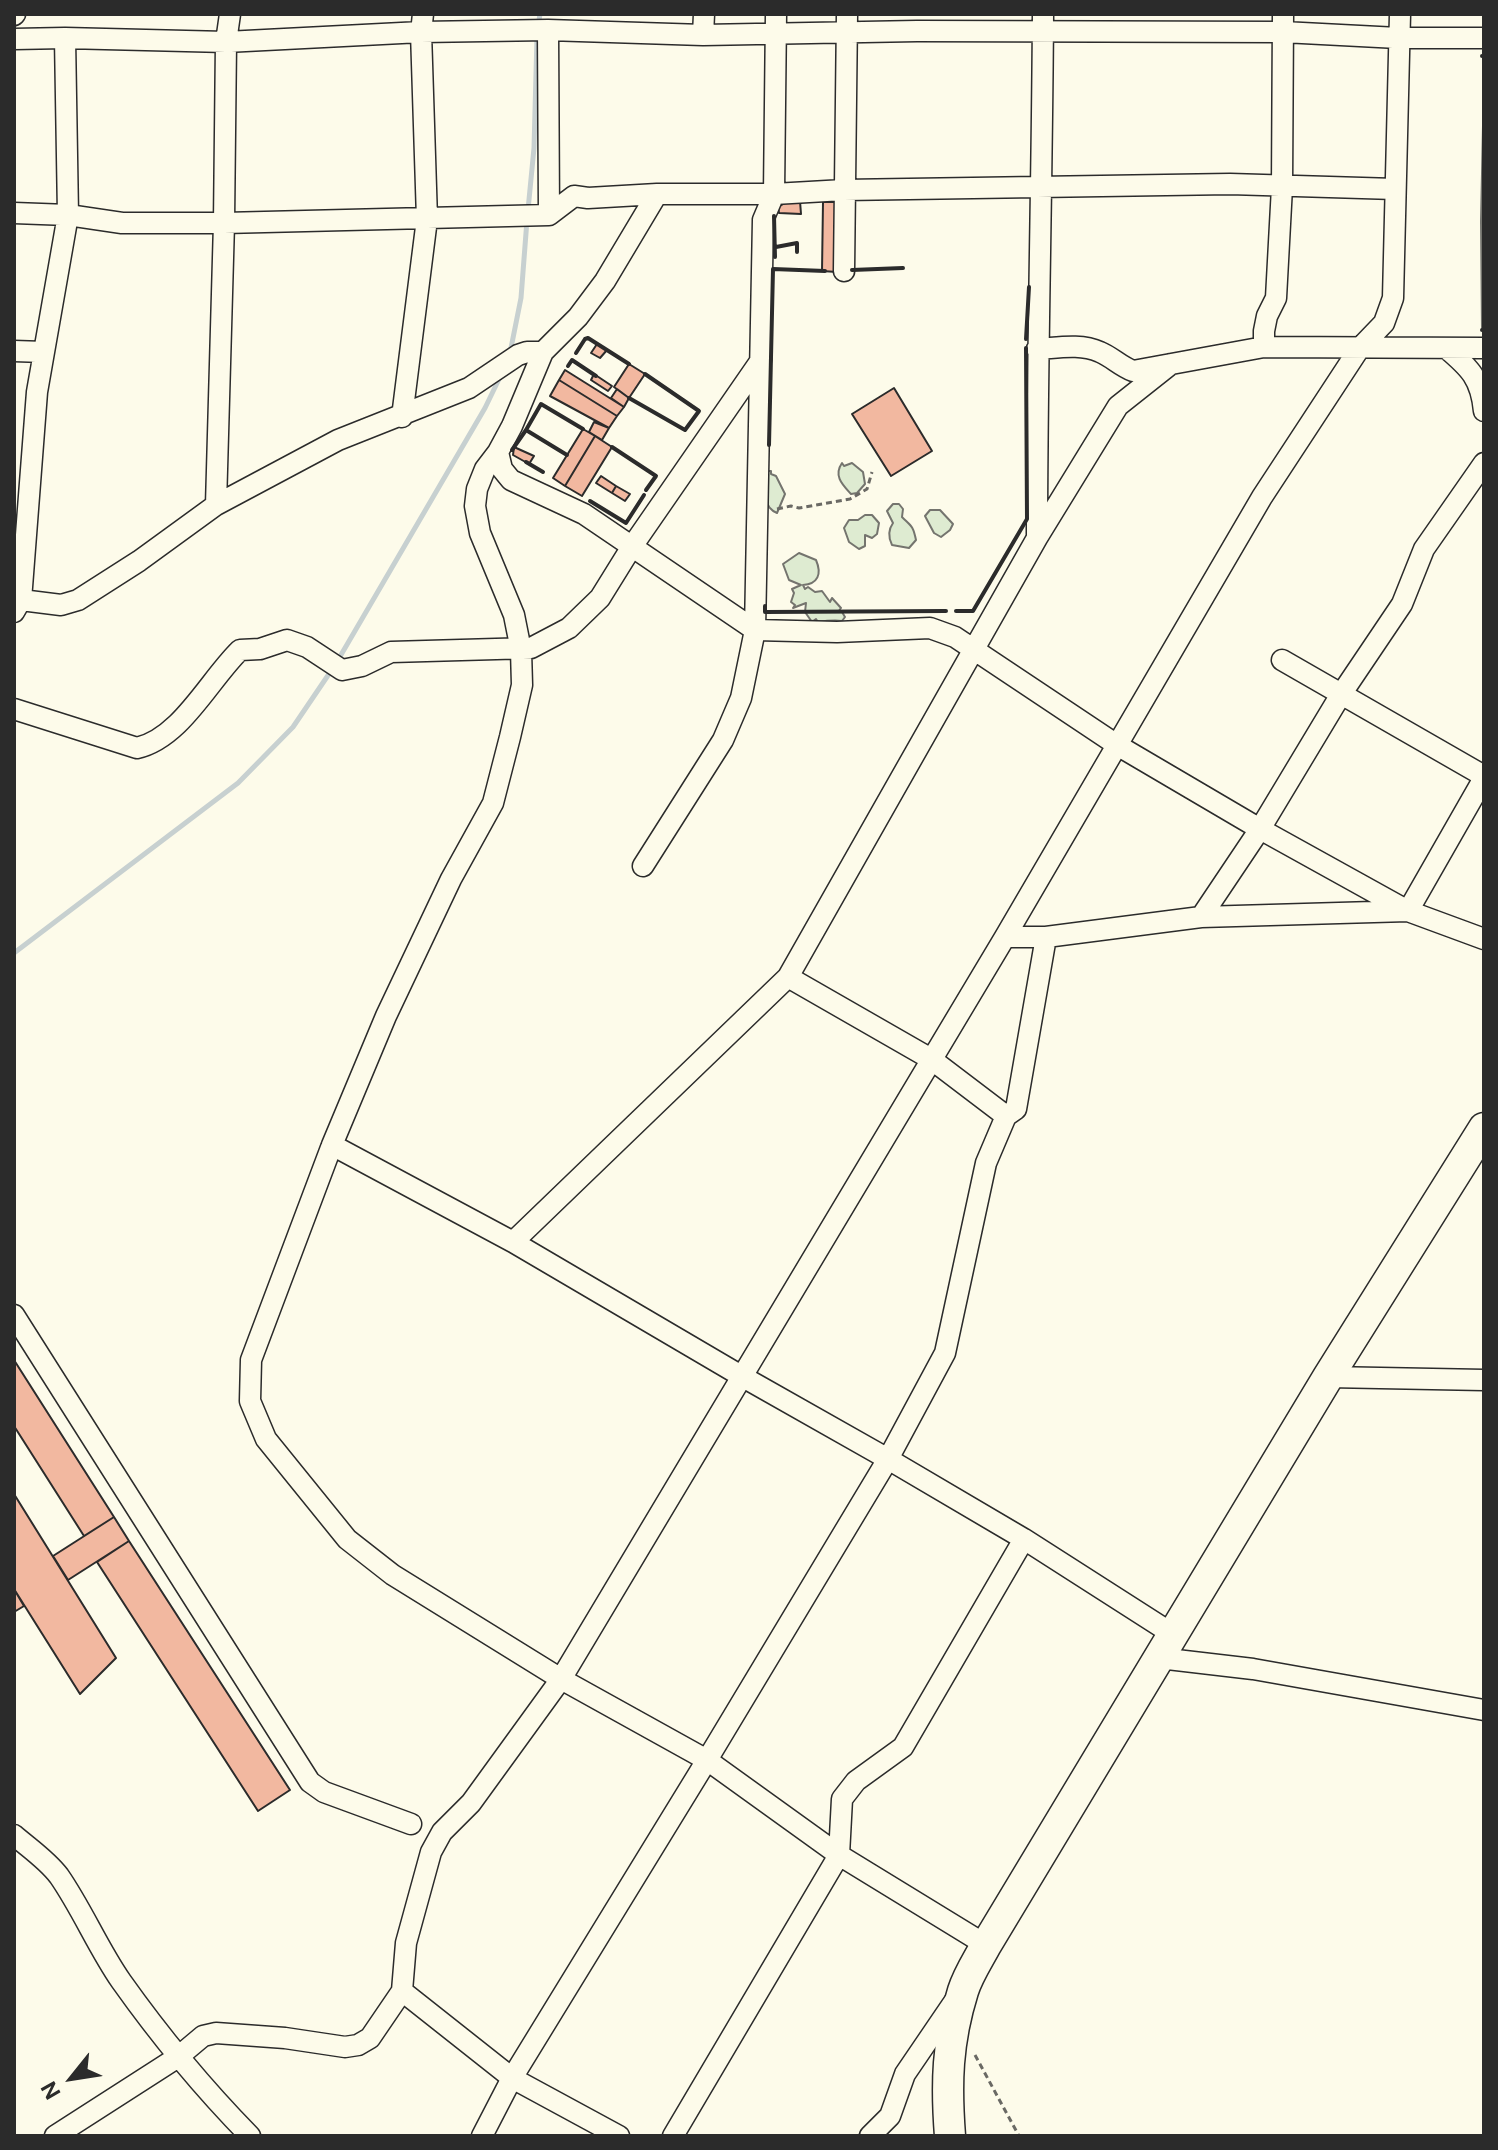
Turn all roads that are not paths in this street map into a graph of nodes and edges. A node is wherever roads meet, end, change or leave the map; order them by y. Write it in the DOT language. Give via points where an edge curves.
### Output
graph roads {
  1 [pos="230,14"];
  2 [pos="1400,14"];
  3 [pos="917,22"];
  4 [pos="422,23"];
  5 [pos="632,23"];
  6 [pos="776,23"];
  7 [pos="847,23"];
  8 [pos="1043,23"];
  9 [pos="1283,23"];
  10 [pos="704,24"];
  11 [pos="548,30"];
  12 [pos="65,38"];
  13 [pos="1398,38"];
  14 [pos="1484,38"];
  15 [pos="14,39"];
  16 [pos="226,42"];
  17 [pos="1282,187"];
  18 [pos="1042,189"];
  19 [pos="1395,189"];
  20 [pos="844,190"];
  21 [pos="657,194"];
  22 [pos="774,194"];
  23 [pos="14,213"];
  24 [pos="68,215"];
  25 [pos="549,215"];
  26 [pos="427,219"];
  27 [pos="224,223"];
  28 [pos="844,271"];
  29 [pos="1264,347"];
  30 [pos="1446,348"];
  31 [pos="1484,348"];
  32 [pos="1037,349"];
  33 [pos="1359,349"];
  34 [pos="14,351"];
  35 [pos="44,352"];
  36 [pos="543,352"];
  37 [pos="761,360"];
  38 [pos="1171,364"];
  39 [pos="1484,411"];
  40 [pos="402,417"];
  41 [pos="24,426"];
  42 [pos="498,452"];
  43 [pos="1484,463"];
  44 [pos="216,505"];
  45 [pos="1037,538"];
  46 [pos="631,548"];
  47 [pos="18,606"];
  48 [pos="755,630"];
  49 [pos="976,649"];
  50 [pos="521,650"];
  51 [pos="1282,660"];
  52 [pos="1340,696"];
  53 [pos="14,709"];
  54 [pos="1117,745"];
  55 [pos="1484,777"];
  56 [pos="1260,829"];
  57 [pos="643,866"];
  58 [pos="1408,911"];
  59 [pos="1201,917"];
  60 [pos="1005,937"];
  61 [pos="1046,937"];
  62 [pos="1484,939"];
  63 [pos="788,977"];
  64 [pos="931,1059"];
  65 [pos="1006,1116"];
  66 [pos="1484,1128"];
  67 [pos="332,1145"];
  68 [pos="513,1242"];
  69 [pos="14,1315"];
  70 [pos="743,1377"];
  71 [pos="1328,1377"];
  72 [pos="1484,1380"];
  73 [pos="888,1459"];
  74 [pos="1024,1539"];
  75 [pos="1166,1647"];
  76 [pos="561,1679"];
  77 [pos="1484,1710"];
  78 [pos="707,1760"];
  79 [pos="452,1821"];
  80 [pos="411,1824"];
  81 [pos="19,1846"];
  82 [pos="431,1852"];
  83 [pos="839,1855"];
  84 [pos="986,1945"];
  85 [pos="964,1988"];
  86 [pos="402,1991"];
  87 [pos="178,2057"];
  88 [pos="512,2078"];
  89 [pos="55,2136"];
  90 [pos="250,2136"];
  91 [pos="482,2136"];
  92 [pos="619,2136"];
  93 [pos="673,2136"];
  94 [pos="870,2136"];
  95 [pos="950,2136"];
  1 -- 16 [label="street"];
  2 -- 13 [label="street"];
  3 -- 7 [label="street"];
  3 -- 8 [label="street"];
  4 -- 11 [label="street"];
  4 -- 16 [label="street"];
  4 -- 26 [label="street"];
  5 -- 10 [label="street"];
  5 -- 11 [label="street"];
  6 -- 7 [label="street"];
  6 -- 10 [label="street"];
  6 -- 22 [label="street"];
  7 -- 20 [label="street"];
  8 -- 9 [label="street"];
  8 -- 18 [label="street"];
  9 -- 13 [label="street"];
  9 -- 17 [label="street"];
  11 -- 25 [label="street"];
  12 -- 15 [label="street"];
  12 -- 16 [label="street"];
  12 -- 24 [label="street"];
  13 -- 14 [label="street"];
  13 -- 19 [label="street"];
  16 -- 27 [label="street"];
  17 -- 18 [label="street"];
  17 -- 19 [label="street"];
  17 -- 29 [label="street" via="1276,298 1267,316"];
  18 -- 20 [label="street"];
  18 -- 32 [label="street"];
  19 -- 33 [label="street" via="1393,298 1384,323"];
  20 -- 22 [label="street"];
  20 -- 28 [label="street"];
  21 -- 22 [label="street"];
  21 -- 25 [label="street" via="574,196"];
  21 -- 36 [label="street" via="605,281"];
  22 -- 37 [label="street" via="763,220"];
  23 -- 24 [label="street"];
  24 -- 27 [label="street" via="122,223"];
  24 -- 35 [label="street"];
  25 -- 26 [label="street"];
  26 -- 27 [label="street"];
  26 -- 40 [label="street"];
  27 -- 44 [label="street"];
  29 -- 33 [label="street"];
  29 -- 38 [label="street"];
  30 -- 31 [label="street"];
  30 -- 33 [label="street"];
  30 -- 39 [label="street" via="1468,366 1482,391"];
  32 -- 38 [label="street" via="1085,346 1133,371"];
  32 -- 45 [label="street"];
  33 -- 54 [label="street" via="1262,497"];
  34 -- 35 [label="street"];
  35 -- 41 [label="street"];
  36 -- 40 [label="street" via="518,355 469,388"];
  36 -- 42 [label="street"];
  37 -- 46 [label="street"];
  37 -- 48 [label="street"];
  38 -- 45 [label="street" via="1118,406"];
  40 -- 44 [label="street" via="338,440"];
  41 -- 47 [label="street"];
  42 -- 46 [label="street" via="511,480 584,514"];
  42 -- 50 [label="street" via="485,469 475,506"];
  43 -- 52 [label="street" via="1424,549 1402,604"];
  44 -- 47 [label="street" via="78,600"];
  45 -- 49 [label="street"];
  46 -- 48 [label="street"];
  46 -- 50 [label="street" via="600,598 569,628"];
  48 -- 49 [label="street" via="930,628"];
  48 -- 57 [label="street" via="741,698 723,740"];
  49 -- 54 [label="street"];
  49 -- 63 [label="street"];
  50 -- 53 [label="street" via="391,652 342,670 287,640 240,650 187,713 153,744 137,748"];
  50 -- 67 [label="street" via="522,685 493,803 393,1002"];
  51 -- 52 [label="street"];
  52 -- 55 [label="street"];
  52 -- 56 [label="street"];
  54 -- 56 [label="street"];
  54 -- 60 [label="street"];
  55 -- 58 [label="street"];
  56 -- 58 [label="street"];
  56 -- 59 [label="street"];
  58 -- 59 [label="street"];
  58 -- 62 [label="street"];
  59 -- 61 [label="street"];
  60 -- 61 [label="street"];
  60 -- 64 [label="street"];
  61 -- 65 [label="street" via="1021,1094 1016,1109"];
  63 -- 64 [label="street"];
  63 -- 68 [label="street"];
  64 -- 65 [label="street"];
  64 -- 70 [label="street"];
  65 -- 73 [label="street" via="986,1163 945,1353"];
  66 -- 71 [label="highway"];
  67 -- 68 [label="street"];
  67 -- 76 [label="street" via="251,1360 250,1401 266,1439 347,1539 393,1575"];
  68 -- 70 [label="street"];
  69 -- 80 [label="street" via="310,1782"];
  70 -- 73 [label="street"];
  70 -- 76 [label="street"];
  71 -- 72 [label="street"];
  71 -- 75 [label="highway"];
  73 -- 74 [label="street"];
  73 -- 78 [label="street"];
  74 -- 75 [label="street"];
  74 -- 83 [label="street" via="903,1747 856,1781 842,1799"];
  75 -- 77 [label="street" via="1253,1669"];
  75 -- 84 [label="highway"];
  76 -- 78 [label="street"];
  76 -- 79 [label="street" via="471,1803"];
  78 -- 83 [label="street"];
  78 -- 88 [label="street"];
  79 -- 80 [label="street"];
  79 -- 82 [label="street"];
  80 -- 82 [label="street"];
  81 -- 87 [label="street" via="46,1861 59,1877 94,1940"];
  82 -- 86 [label="street" via="406,1943"];
  83 -- 84 [label="street"];
  83 -- 93 [label="street"];
  84 -- 85 [label="highway"];
  85 -- 94 [label="street" via="905,2074 890,2116"];
  85 -- 95 [label="highway" via="947,2084"];
  86 -- 87 [label="street" via="370,2038 358,2045 216,2033 203,2036"];
  86 -- 88 [label="street"];
  87 -- 89 [label="street"];
  87 -- 90 [label="street"];
  88 -- 91 [label="street"];
  88 -- 92 [label="street"];
}
